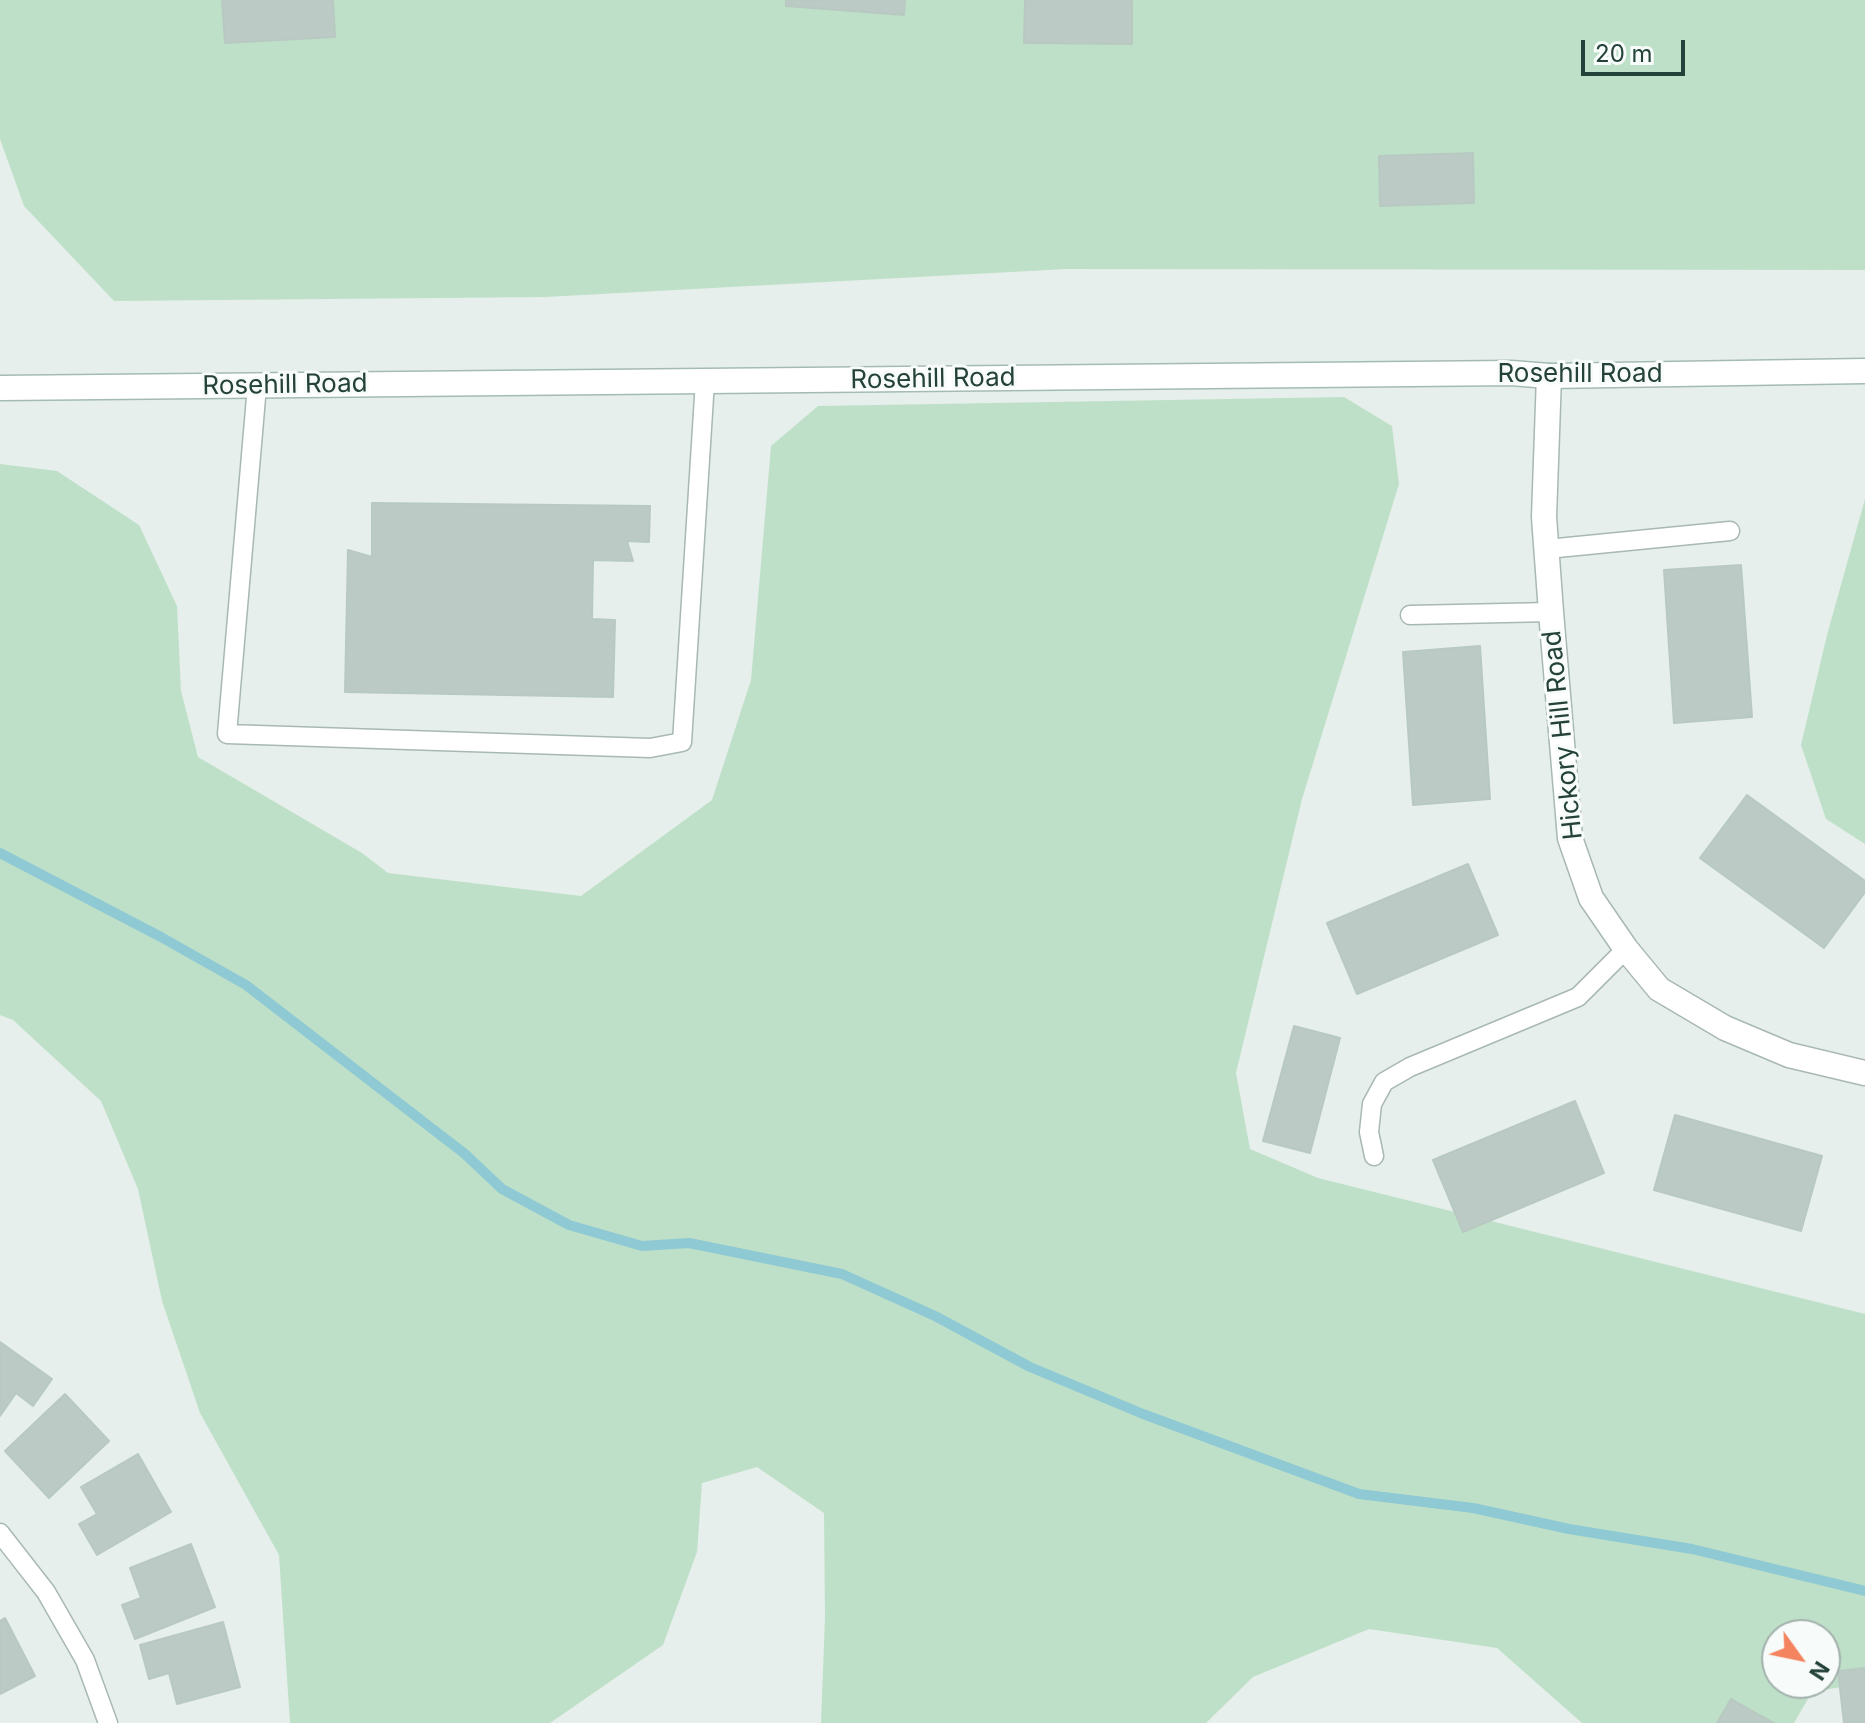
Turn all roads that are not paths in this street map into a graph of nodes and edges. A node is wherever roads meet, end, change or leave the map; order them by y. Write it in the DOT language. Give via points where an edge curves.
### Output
graph roads {
  1 [pos="1865,371"];
  2 [pos="1549,376"];
  3 [pos="705,381"];
  4 [pos="257,386"];
  5 [pos="0,388"];
  6 [pos="1730,531"];
  7 [pos="1547,549"];
  8 [pos="1551,612"];
  9 [pos="1410,615"];
  10 [pos="1626,949"];
  11 [pos="1865,1073"];
  12 [pos="1374,1156"];
  13 [pos="0,1533"];
  14 [pos="108,1723"];
  1 -- 2 [label="main road, Rosehill Road"];
  2 -- 3 [label="main road, Rosehill Road"];
  2 -- 7 [label="main road, Hickory Hill Road"];
  3 -- 4 [label="main road, Rosehill Road"];
  3 -- 4 [label="lane" via="682,742 650,748 227,734"];
  4 -- 5 [label="main road, Rosehill Road"];
  6 -- 7 [label="lane"];
  7 -- 8 [label="main road, Hickory Hill Road"];
  8 -- 9 [label="lane"];
  8 -- 10 [label="main road, Hickory Hill Road" via="1570,838 1591,898"];
  10 -- 11 [label="main road, Hickory Hill Road" via="1659,989 1725,1028 1789,1055"];
  10 -- 12 [label="lane" via="1578,997 1384,1082 1372,1104 1369,1132"];
  13 -- 14 [label="lane" via="54,1606 85,1660"];
}
